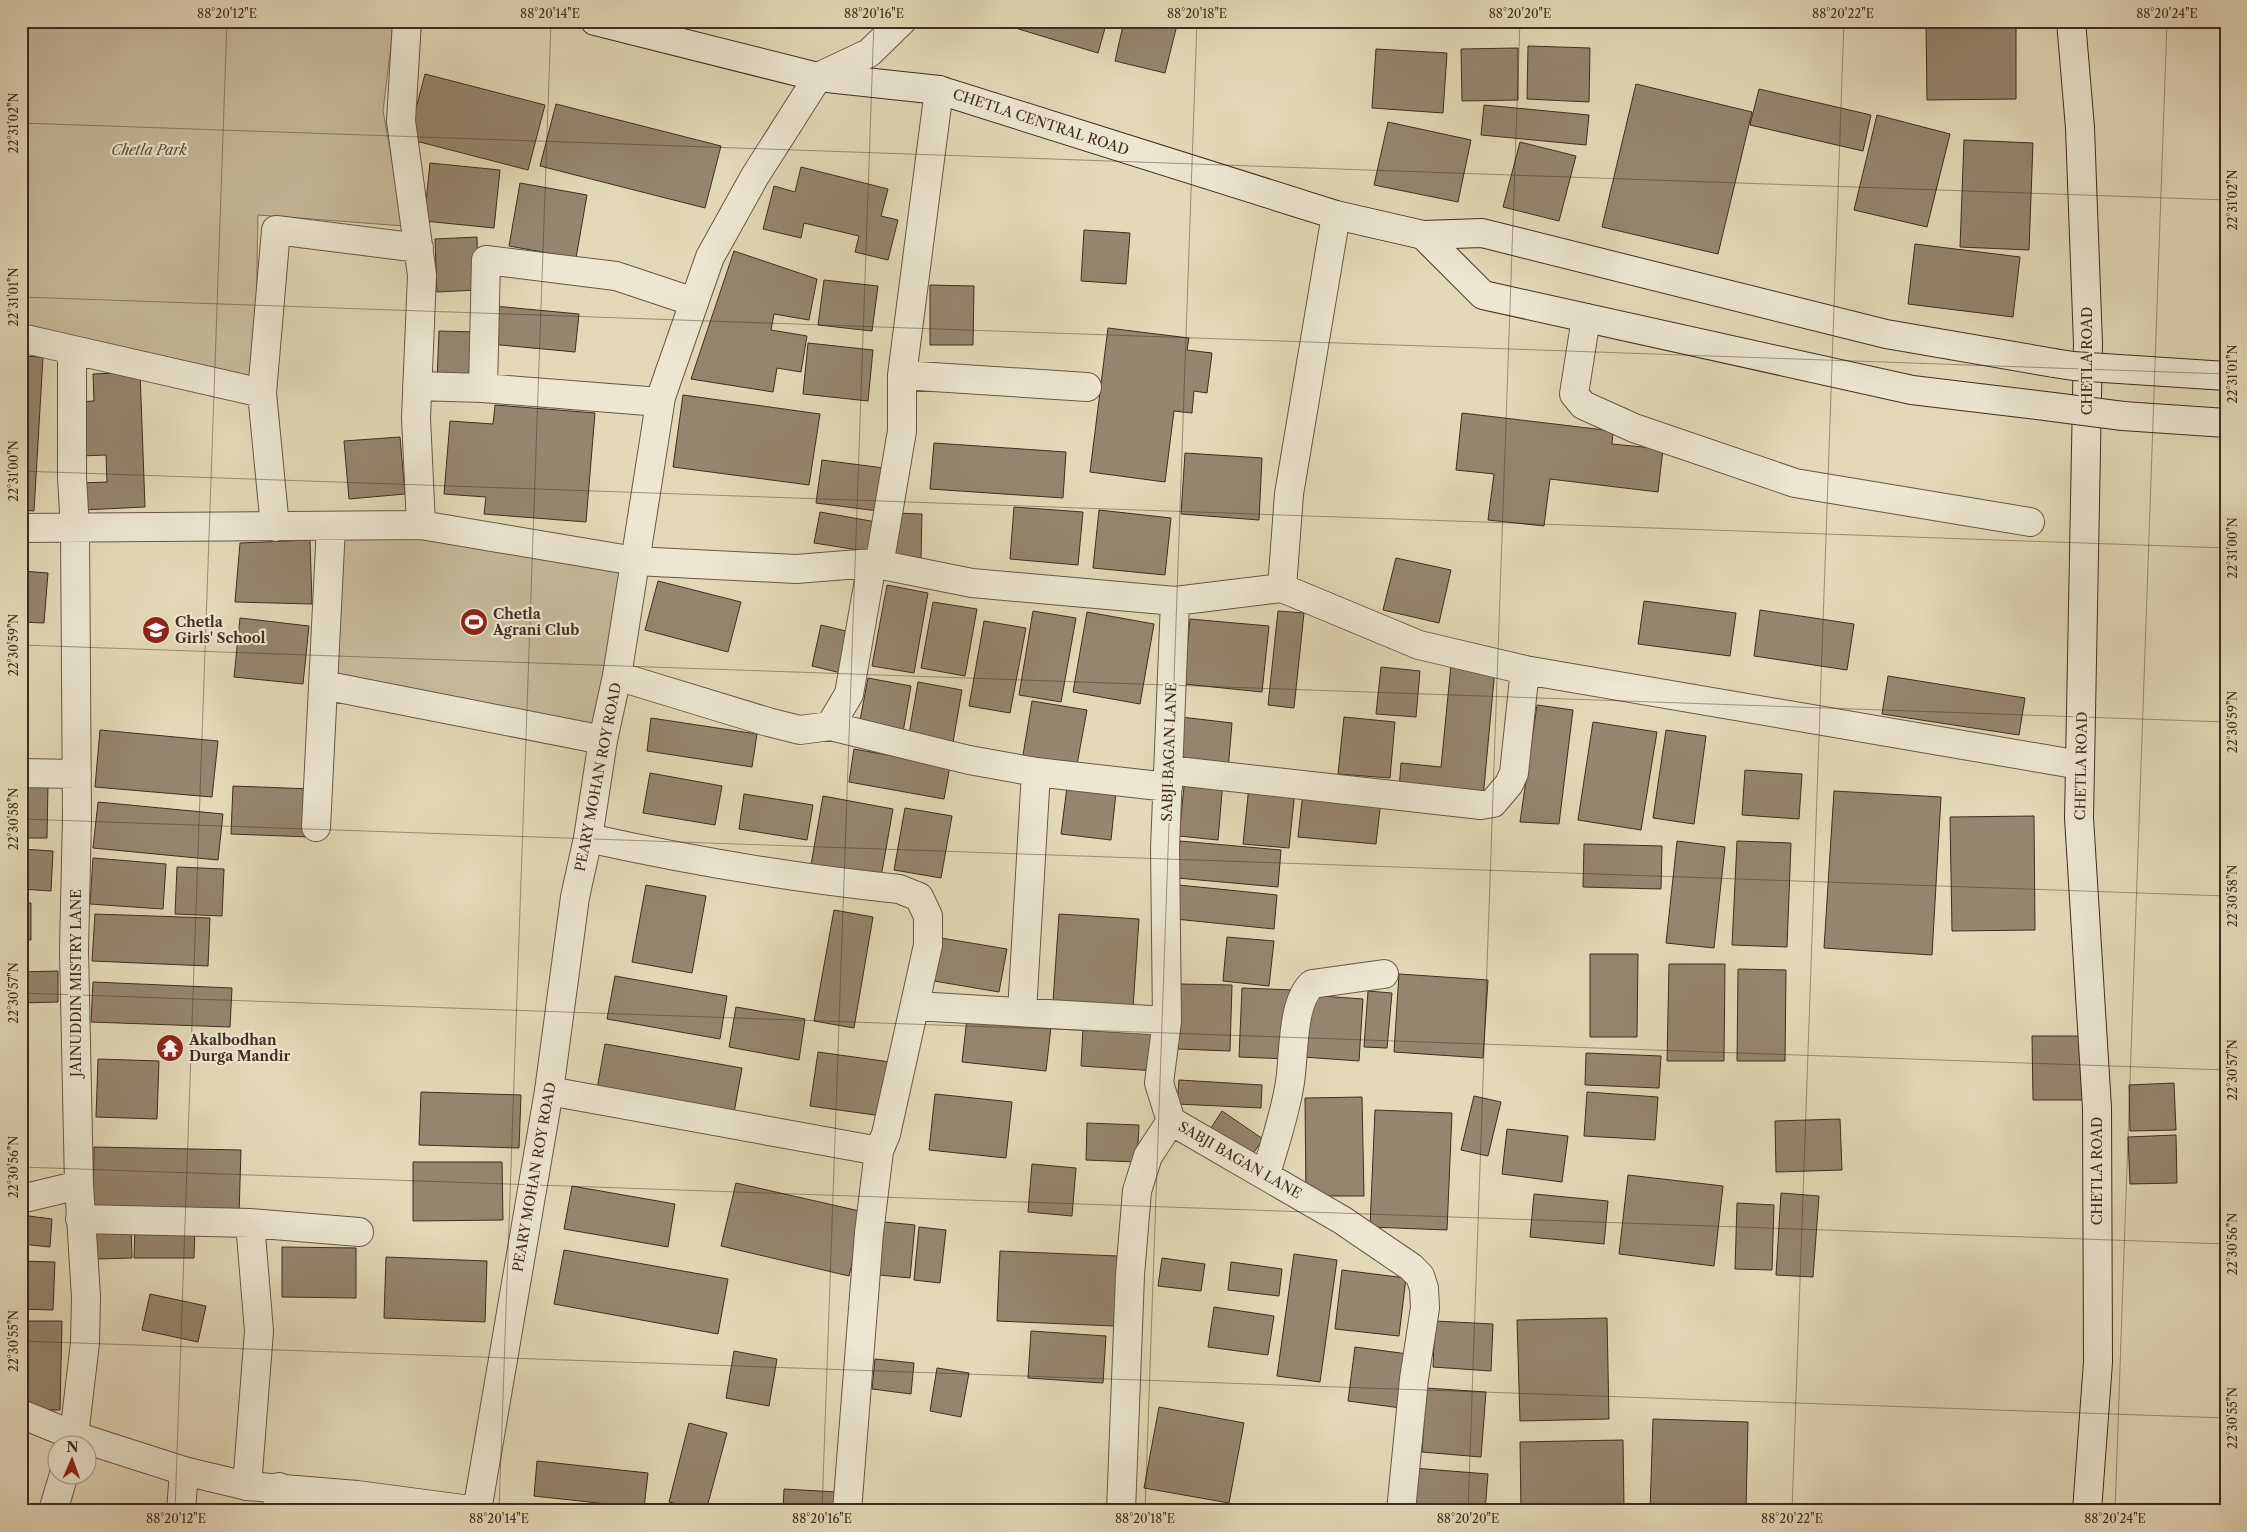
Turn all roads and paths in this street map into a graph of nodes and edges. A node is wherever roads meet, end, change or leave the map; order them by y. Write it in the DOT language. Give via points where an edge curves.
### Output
graph roads {
  1 [pos="407,21"];
  2 [pos="596,21"];
  3 [pos="902,21"];
  4 [pos="2071,21"];
  5 [pos="818,77"];
  6 [pos="939,90"];
  7 [pos="1336,216"];
  8 [pos="1423,235"];
  9 [pos="419,248"];
  10 [pos="694,302"];
  11 [pos="1586,318"];
  12 [pos="21,338"];
  13 [pos="72,350"];
  14 [pos="902,375"];
  15 [pos="2226,376"];
  16 [pos="417,386"];
  17 [pos="1087,386"];
  18 [pos="483,388"];
  19 [pos="262,393"];
  20 [pos="660,402"];
  21 [pos="2226,423"];
  22 [pos="2030,522"];
  23 [pos="421,525"];
  24 [pos="331,526"];
  25 [pos="275,527"];
  26 [pos="21,528"];
  27 [pos="75,529"];
  28 [pos="635,561"];
  29 [pos="876,564"];
  30 [pos="1282,588"];
  31 [pos="1176,601"];
  32 [pos="1525,670"];
  33 [pos="617,676"];
  34 [pos="323,685"];
  35 [pos="830,726"];
  36 [pos="603,740"];
  37 [pos="2080,765"];
  38 [pos="1036,772"];
  39 [pos="21,774"];
  40 [pos="77,774"];
  41 [pos="1168,779"];
  42 [pos="316,827"];
  43 [pos="588,838"];
  44 [pos="1384,974"];
  45 [pos="916,1006"];
  46 [pos="1022,1012"];
  47 [pos="1167,1021"];
  48 [pos="549,1091"];
  49 [pos="1171,1121"];
  50 [pos="879,1152"];
  51 [pos="1266,1174"];
  52 [pos="79,1185"];
  53 [pos="21,1199"];
  54 [pos="80,1219"];
  55 [pos="250,1223"];
  56 [pos="359,1232"];
  57 [pos="21,1414"];
  58 [pos="62,1434"];
  59 [pos="75,1434"];
  60 [pos="98,1447"];
  61 [pos="184,1471"];
  62 [pos="61,1484"];
  63 [pos="247,1486"];
  64 [pos="278,1499"];
  65 [pos="53,1511"];
  66 [pos="181,1511"];
  67 [pos="478,1511"];
  68 [pos="847,1511"];
  69 [pos="1121,1511"];
  70 [pos="1401,1511"];
  71 [pos="2087,1511"];
  1 -- 9 [label="street" via="401,121"];
  2 -- 5 [label="street, CHETLA CENTRAL ROAD"];
  3 -- 5 [label="street" via="869,53"];
  4 -- 37 [label="street, CHETLA ROAD" via="2080,128 2088,344"];
  5 -- 6 [label="street, CHETLA CENTRAL ROAD"];
  5 -- 10 [label="street, PEARY MOHAN ROY ROAD" via="755,176 710,257"];
  6 -- 7 [label="street, CHETLA CENTRAL ROAD"];
  6 -- 14 [label="street"];
  7 -- 8 [label="street, CHETLA CENTRAL ROAD"];
  7 -- 30 [label="street" via="1288,494"];
  8 -- 11 [label="street" via="1483,295"];
  8 -- 15 [label="street, CHETLA CENTRAL ROAD, bridge" via="1482,233 1886,334 2073,366"];
  9 -- 16 [label="street" via="422,275"];
  9 -- 19 [label="street" via="276,230"];
  10 -- 18 [label="street" via="616,276 486,260"];
  10 -- 20 [label="street, PEARY MOHAN ROY ROAD"];
  11 -- 21 [label="street, bridge" via="1912,390 2123,416"];
  11 -- 22 [label="street" via="1574,394 1583,405 1634,428 1795,483"];
  12 -- 13 [label="street"];
  13 -- 19 [label="street"];
  13 -- 27 [label="street, JAINUDDIN MISTRY LANE"];
  14 -- 17 [label="street"];
  14 -- 29 [label="street" via="902,431"];
  16 -- 18 [label="street"];
  16 -- 23 [label="street"];
  18 -- 20 [label="street"];
  19 -- 25 [label="street"];
  20 -- 28 [label="street, PEARY MOHAN ROY ROAD"];
  23 -- 24 [label="street"];
  23 -- 28 [label="street"];
  24 -- 25 [label="street"];
  24 -- 34 [label="street"];
  25 -- 27 [label="street"];
  26 -- 27 [label="street"];
  27 -- 40 [label="street, JAINUDDIN MISTRY LANE"];
  28 -- 29 [label="street" via="796,569"];
  28 -- 33 [label="street, PEARY MOHAN ROY ROAD"];
  29 -- 31 [label="street" via="972,583"];
  29 -- 35 [label="street" via="849,694"];
  30 -- 31 [label="street"];
  30 -- 32 [label="street" via="1419,645"];
  31 -- 41 [label="street, SABJI BAGAN LANE"];
  32 -- 37 [label="street"];
  32 -- 41 [label="street" via="1514,774 1493,803 1481,806"];
  33 -- 35 [label="street" via="800,730"];
  33 -- 36 [label="street, PEARY MOHAN ROY ROAD"];
  34 -- 36 [label="street"];
  34 -- 42 [label="street"];
  35 -- 38 [label="street" via="969,760"];
  36 -- 43 [label="street, PEARY MOHAN ROY ROAD"];
  37 -- 71 [label="street, CHETLA ROAD" via="2079,818 2097,1108 2098,1362"];
  38 -- 41 [label="street"];
  38 -- 46 [label="street"];
  39 -- 40 [label="street"];
  40 -- 52 [label="street, JAINUDDIN MISTRY LANE" via="74,950"];
  41 -- 47 [label="street, SABJI BAGAN LANE" via="1165,848"];
  43 -- 45 [label="street" via="768,873 900,889 919,897 928,916 928,945"];
  43 -- 48 [label="street, PEARY MOHAN ROY ROAD" via="574,897"];
  44 -- 51 [label="street" via="1308,987 1298,1008 1289,1089"];
  45 -- 46 [label="street"];
  45 -- 50 [label="street"];
  46 -- 47 [label="street"];
  47 -- 49 [label="street, SABJI BAGAN LANE" via="1159,1083"];
  48 -- 50 [label="street"];
  48 -- 67 [label="street, PEARY MOHAN ROY ROAD"];
  49 -- 51 [label="street, SABJI BAGAN LANE"];
  49 -- 69 [label="street" via="1148,1156 1137,1191 1130,1276"];
  50 -- 68 [label="street"];
  51 -- 70 [label="street, SABJI BAGAN LANE" via="1342,1220 1420,1276 1425,1308 1414,1379"];
  52 -- 53 [label="street"];
  52 -- 54 [label="street, JAINUDDIN MISTRY LANE"];
  54 -- 55 [label="street"];
  54 -- 59 [label="street, JAINUDDIN MISTRY LANE" via="86,1297 85,1343"];
  55 -- 56 [label="street"];
  55 -- 63 [label="street" via="259,1331"];
  57 -- 58 [label="street"];
  60 -- 61 [label="street"];
  61 -- 63 [label="street"];
  61 -- 66 [label="street"];
  62 -- 65 [label="street"];
  63 -- 64 [label="street"];
  64 -- 67 [label="street"];
}
